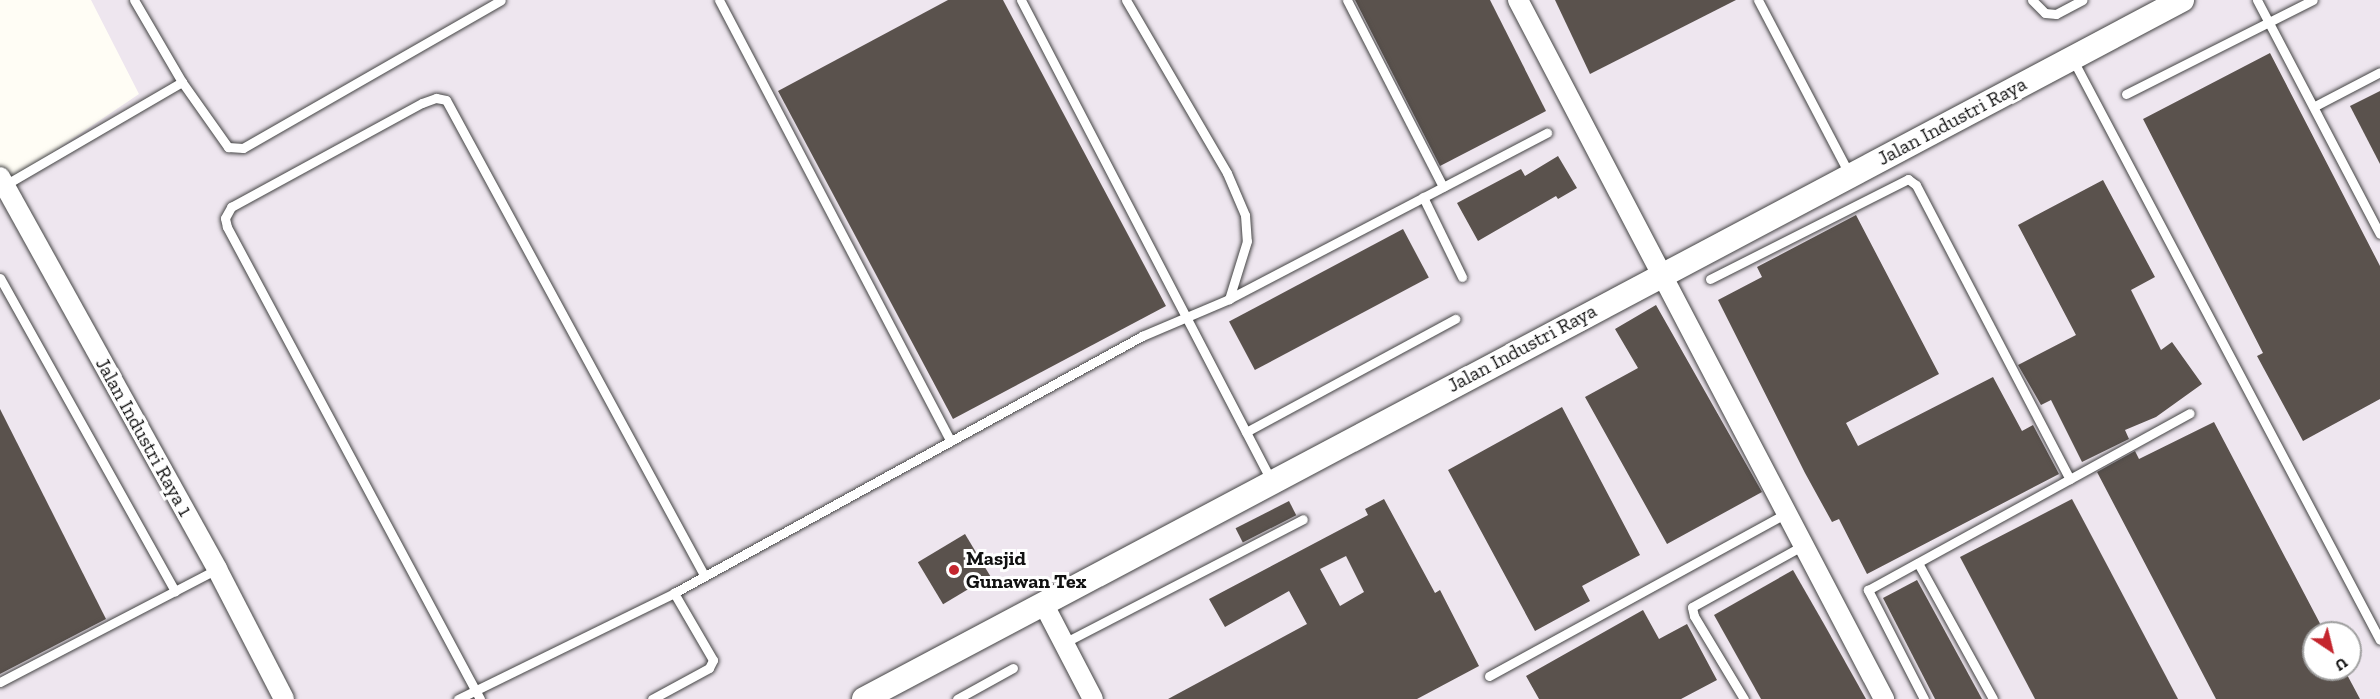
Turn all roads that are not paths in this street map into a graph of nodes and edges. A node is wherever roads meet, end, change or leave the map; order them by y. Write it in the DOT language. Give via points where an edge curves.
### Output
graph roads {
  1 [pos="134,0"];
  2 [pos="501,0"];
  3 [pos="719,0"];
  4 [pos="1021,0"];
  5 [pos="1126,0"];
  6 [pos="1347,0"];
  7 [pos="1518,0"];
  8 [pos="1758,0"];
  9 [pos="2032,0"];
  10 [pos="2082,0"];
  11 [pos="2182,0"];
  12 [pos="2257,0"];
  13 [pos="2313,0"];
  14 [pos="2270,23"];
  15 [pos="2072,58"];
  16 [pos="2380,72"];
  17 [pos="182,82"];
  18 [pos="2126,94"];
  19 [pos="2315,106"];
  20 [pos="1547,133"];
  21 [pos="1850,175"];
  22 [pos="2,181"];
  23 [pos="1443,187"];
  24 [pos="1423,197"];
  25 [pos="2380,234"];
  26 [pos="1661,274"];
  27 [pos="1462,277"];
  28 [pos="0,278"];
  29 [pos="1710,279"];
  30 [pos="1229,299"];
  31 [pos="1186,318"];
  32 [pos="1455,319"];
  33 [pos="2190,413"];
  34 [pos="1246,432"];
  35 [pos="951,441"];
  36 [pos="2070,479"];
  37 [pos="1272,482"];
  38 [pos="1785,514"];
  39 [pos="1303,519"];
  40 [pos="1802,546"];
  41 [pos="1918,562"];
  42 [pos="217,568"];
  43 [pos="704,575"];
  44 [pos="175,591"];
  45 [pos="674,593"];
  46 [pos="1043,603"];
  47 [pos="2380,640"];
  48 [pos="1064,643"];
  49 [pos="1013,668"];
  50 [pos="1490,676"];
  51 [pos="0,682"];
  52 [pos="478,694"];
  53 [pos="284,699"];
  54 [pos="458,699"];
  55 [pos="652,699"];
  56 [pos="864,699"];
  57 [pos="957,699"];
  58 [pos="1093,699"];
  59 [pos="1744,699"];
  60 [pos="1884,699"];
  61 [pos="1924,699"];
  62 [pos="1993,699"];
  1 -- 17 [label="lane"];
  2 -- 17 [label="lane" via="243,148 228,147"];
  3 -- 35 [label="lane"];
  4 -- 31 [label="lane"];
  5 -- 30 [label="lane" via="1227,173 1245,215 1247,241"];
  6 -- 23 [label="lane"];
  7 -- 26 [label="street"];
  8 -- 21 [label="lane"];
  9 -- 10 [label="lane" via="2045,13 2056,14"];
  11 -- 15 [label="street, Jalan Industri Raya"];
  12 -- 14 [label="lane"];
  13 -- 14 [label="lane"];
  14 -- 18 [label="lane"];
  14 -- 19 [label="lane"];
  15 -- 21 [label="street, Jalan Industri Raya"];
  15 -- 47 [label="lane"];
  16 -- 19 [label="lane"];
  17 -- 22 [label="lane"];
  19 -- 25 [label="lane"];
  20 -- 23 [label="lane"];
  21 -- 26 [label="street, Jalan Industri Raya"];
  22 -- 42 [label="street, Jalan Industri Raya 1"];
  23 -- 24 [label="lane"];
  24 -- 27 [label="lane"];
  24 -- 30 [label="lane"];
  26 -- 37 [label="street, Jalan Industri Raya"];
  26 -- 38 [label="street"];
  28 -- 44 [label="lane"];
  29 -- 36 [label="lane" via="1908,179 1916,185"];
  30 -- 31 [label="lane"];
  31 -- 34 [label="lane"];
  31 -- 35 [label="lane" via="1142,336"];
  32 -- 34 [label="lane"];
  33 -- 36 [label="lane"];
  34 -- 37 [label="lane"];
  35 -- 43 [label="lane"];
  36 -- 41 [label="lane"];
  37 -- 46 [label="street, Jalan Industri Raya"];
  38 -- 40 [label="street"];
  38 -- 50 [label="lane"];
  39 -- 48 [label="lane"];
  40 -- 59 [label="lane" via="1692,608"];
  40 -- 60 [label="street"];
  41 -- 61 [label="lane" via="1868,590"];
  41 -- 62 [label="lane"];
  42 -- 44 [label="lane"];
  42 -- 53 [label="street, Jalan Industri Raya 1"];
  43 -- 45 [label="lane"];
  43 -- 52 [label="lane" via="454,109 446,100 436,98 422,103 231,207 225,218"];
  44 -- 51 [label="lane"];
  45 -- 52 [label="lane"];
  45 -- 55 [label="lane" via="713,660 709,668"];
  46 -- 48 [label="street"];
  46 -- 56 [label="street, Jalan Industri Raya"];
  48 -- 58 [label="street"];
  49 -- 57 [label="lane"];
  52 -- 54 [label="lane"];
}
